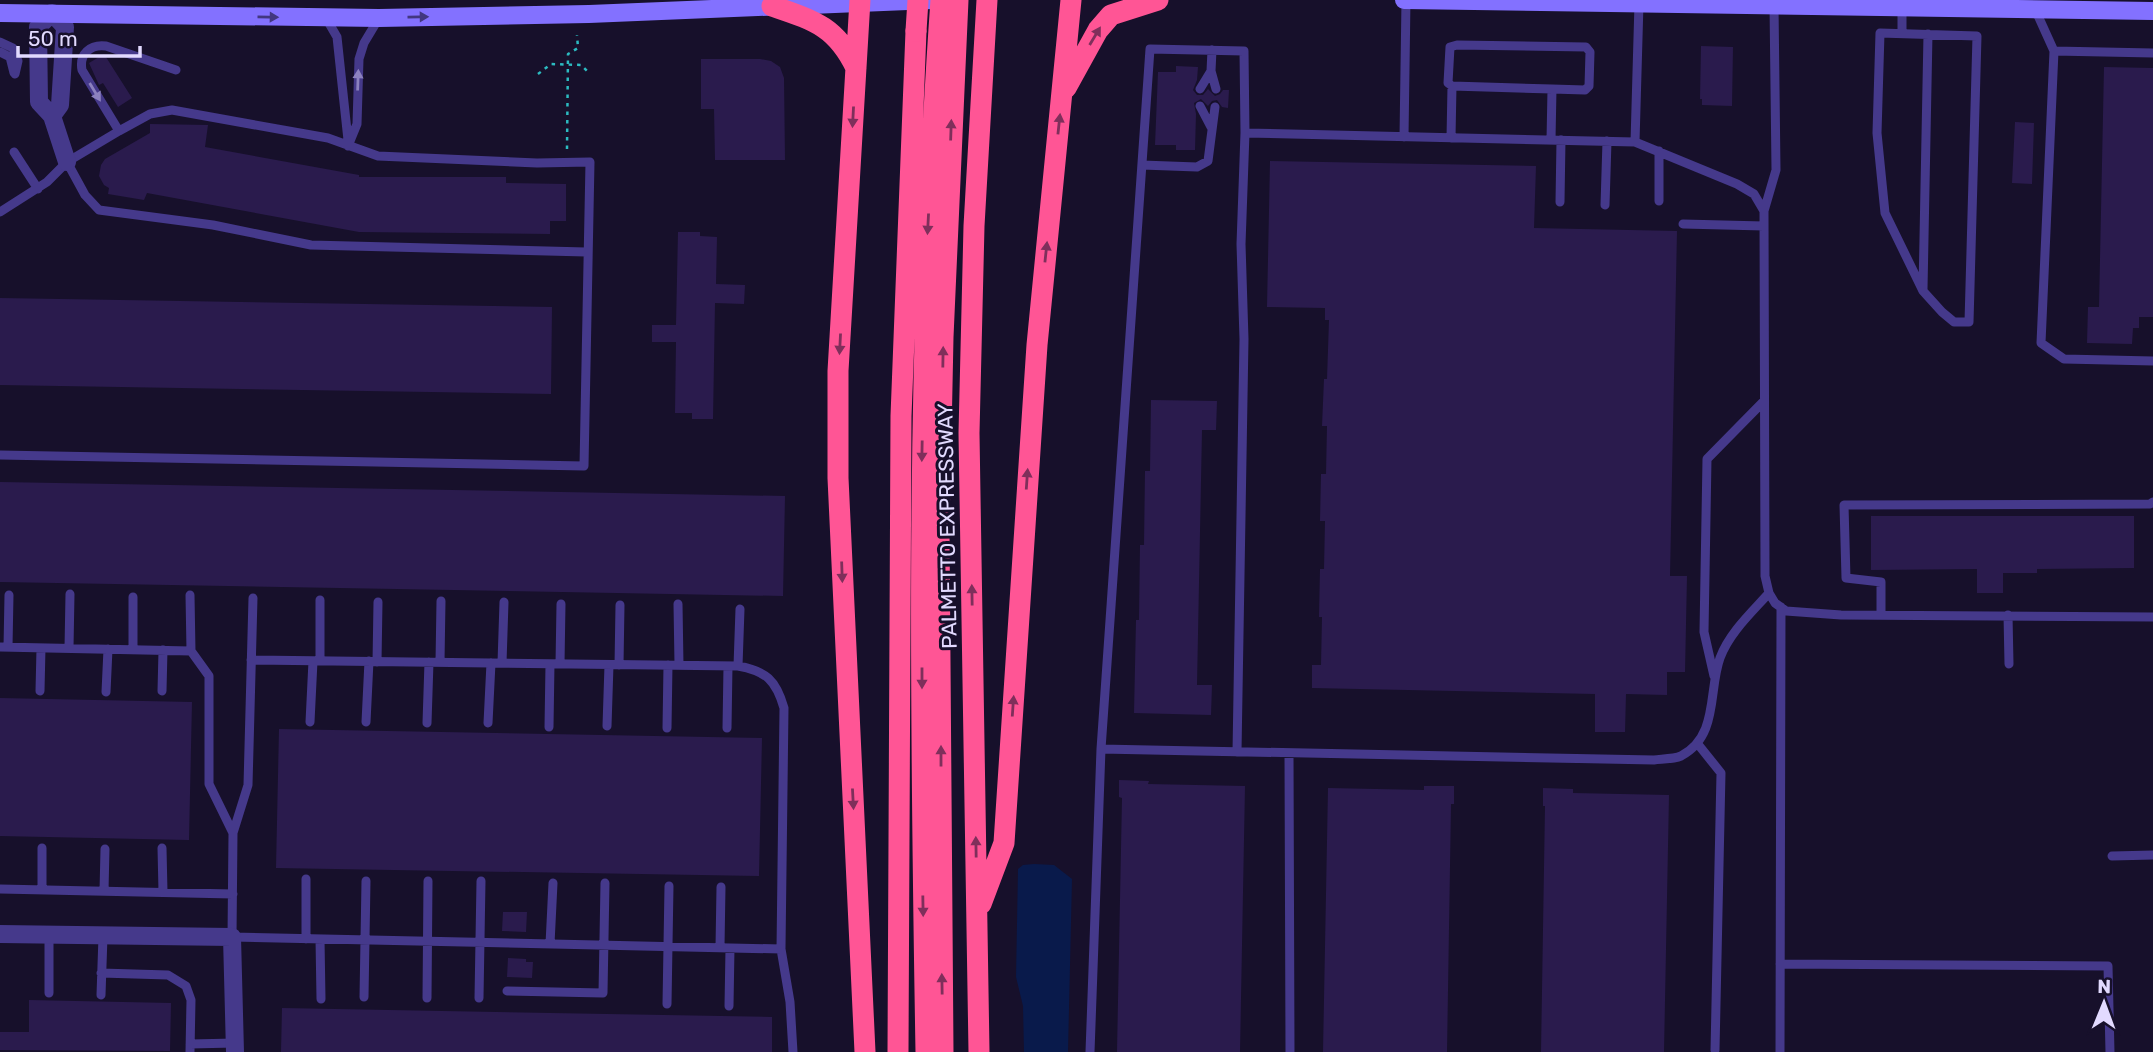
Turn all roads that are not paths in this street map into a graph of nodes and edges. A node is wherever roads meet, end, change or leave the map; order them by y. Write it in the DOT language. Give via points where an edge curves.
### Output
graph roads {
  1 [pos="918,0"];
  2 [pos="935,0"];
  3 [pos="941,0"];
  4 [pos="958,0"];
  5 [pos="987,0"];
  6 [pos="1071,0"];
  7 [pos="1158,0"];
  8 [pos="1405,0"];
  9 [pos="860,1"];
  10 [pos="1639,2"];
  11 [pos="1774,5"];
  12 [pos="772,6"];
  13 [pos="2025,6"];
  14 [pos="52,7"];
  15 [pos="1902,7"];
  16 [pos="2153,11"];
  17 [pos="0,13"];
  18 [pos="326,18"];
  19 [pos="379,18"];
  20 [pos="947,33"];
  21 [pos="1902,33"];
  22 [pos="1928,34"];
  23 [pos="0,42"];
  24 [pos="1212,50"];
  25 [pos="2054,51"];
  26 [pos="0,52"];
  27 [pos="2153,53"];
  28 [pos="856,68"];
  29 [pos="176,70"];
  30 [pos="1212,71"];
  31 [pos="1452,86"];
  32 [pos="1552,89"];
  33 [pos="1062,96"];
  34 [pos="52,116"];
  35 [pos="1211,127"];
  36 [pos="119,131"];
  37 [pos="1245,133"];
  38 [pos="1404,137"];
  39 [pos="1451,138"];
  40 [pos="1556,140"];
  41 [pos="1607,141"];
  42 [pos="1635,142"];
  43 [pos="348,146"];
  44 [pos="1659,151"];
  45 [pos="14,152"];
  46 [pos="67,162"];
  47 [pos="1142,165"];
  48 [pos="37,189"];
  49 [pos="1659,201"];
  50 [pos="1560,202"];
  51 [pos="1605,205"];
  52 [pos="1764,211"];
  53 [pos="0,212"];
  54 [pos="1683,224"];
  55 [pos="1763,226"];
  56 [pos="586,252"];
  57 [pos="1923,291"];
  58 [pos="2153,361"];
  59 [pos="1764,401"];
  60 [pos="0,455"];
  61 [pos="2153,502"];
  62 [pos="1769,593"];
  63 [pos="70,594"];
  64 [pos="9,595"];
  65 [pos="190,595"];
  66 [pos="133,597"];
  67 [pos="253,598"];
  68 [pos="320,600"];
  69 [pos="441,601"];
  70 [pos="378,602"];
  71 [pos="504,602"];
  72 [pos="561,604"];
  73 [pos="678,604"];
  74 [pos="620,605"];
  75 [pos="1782,607"];
  76 [pos="740,609"];
  77 [pos="1881,615"];
  78 [pos="2008,615"];
  79 [pos="2153,617"];
  80 [pos="4,647"];
  81 [pos="41,648"];
  82 [pos="69,648"];
  83 [pos="108,649"];
  84 [pos="134,649"];
  85 [pos="163,650"];
  86 [pos="191,651"];
  87 [pos="251,660"];
  88 [pos="316,661"];
  89 [pos="373,661"];
  90 [pos="434,662"];
  91 [pos="491,663"];
  92 [pos="502,663"];
  93 [pos="555,664"];
  94 [pos="2009,664"];
  95 [pos="614,665"];
  96 [pos="668,665"];
  97 [pos="679,665"];
  98 [pos="733,666"];
  99 [pos="1715,677"];
  100 [pos="40,691"];
  101 [pos="107,691"];
  102 [pos="162,691"];
  103 [pos="310,722"];
  104 [pos="366,722"];
  105 [pos="426,723"];
  106 [pos="488,723"];
  107 [pos="607,726"];
  108 [pos="549,727"];
  109 [pos="667,728"];
  110 [pos="727,728"];
  111 [pos="1697,743"];
  112 [pos="1101,749"];
  113 [pos="1237,752"];
  114 [pos="1289,753"];
  115 [pos="233,833"];
  116 [pos="42,848"];
  117 [pos="162,848"];
  118 [pos="105,849"];
  119 [pos="2153,855"];
  120 [pos="2112,856"];
  121 [pos="306,879"];
  122 [pos="366,881"];
  123 [pos="428,881"];
  124 [pos="481,881"];
  125 [pos="553,883"];
  126 [pos="605,883"];
  127 [pos="669,886"];
  128 [pos="721,887"];
  129 [pos="0,889"];
  130 [pos="42,890"];
  131 [pos="104,891"];
  132 [pos="163,892"];
  133 [pos="233,894"];
  134 [pos="977,916"];
  135 [pos="0,934"];
  136 [pos="49,936"];
  137 [pos="103,936"];
  138 [pos="232,937"];
  139 [pos="306,939"];
  140 [pos="320,939"];
  141 [pos="365,940"];
  142 [pos="427,941"];
  143 [pos="481,942"];
  144 [pos="550,944"];
  145 [pos="604,945"];
  146 [pos="669,946"];
  147 [pos="725,948"];
  148 [pos="781,949"];
  149 [pos="1780,964"];
  150 [pos="101,973"];
  151 [pos="507,991"];
  152 [pos="48,993"];
  153 [pos="101,995"];
  154 [pos="364,997"];
  155 [pos="427,998"];
  156 [pos="479,998"];
  157 [pos="321,999"];
  158 [pos="667,1004"];
  159 [pos="729,1006"];
  160 [pos="190,1048"];
  161 [pos="235,1048"];
  162 [pos="1715,1050"];
  163 [pos="793,1052"];
  164 [pos="866,1052"];
  165 [pos="898,1052"];
  166 [pos="926,1052"];
  167 [pos="943,1052"];
  168 [pos="979,1052"];
  169 [pos="1090,1052"];
  170 [pos="1290,1052"];
  171 [pos="1780,1052"];
  172 [pos="2110,1052"];
  1 -- 165 [label="highway, PALMETTO EXPRESSWAY, bridge" via="901,416"];
  2 -- 9 [label="main road"];
  3 -- 20 [label="highway"];
  4 -- 20 [label="highway"];
  134 -- 5 [label="highway, PALMETTO EXPRESSWAY, one-way" via="969,433 974,226"];
  6 -- 33 [label="highway"];
  33 -- 7 [label="highway, one-way" via="1111,15"];
  8 -- 10 [label="main road"];
  8 -- 38 [label="lane"];
  9 -- 12 [label="main road"];
  9 -- 28 [label="highway"];
  10 -- 11 [label="main road"];
  10 -- 42 [label="lane"];
  11 -- 15 [label="main road"];
  11 -- 52 [label="lane" via="1776,170"];
  19 -- 12 [label="main road, one-way"];
  12 -- 28 [label="highway" via="825,27 839,39"];
  13 -- 15 [label="main road"];
  13 -- 16 [label="main road"];
  13 -- 25 [label="lane"];
  14 -- 17 [label="main road"];
  14 -- 18 [label="main road, one-way"];
  14 -- 34 [label="street" via="65,27 60,105"];
  14 -- 34 [label="street" via="38,27 39,102"];
  15 -- 21 [label="lane"];
  18 -- 19 [label="main road"];
  18 -- 43 [label="lane" via="337,37"];
  43 -- 19 [label="lane, one-way" via="357,124 359,59"];
  20 -- 166 [label="highway, one-way" via="927,268 922,466"];
  167 -- 20 [label="highway, one-way" via="939,532"];
  21 -- 22 [label="lane"];
  21 -- 57 [label="lane" via="1880,33 1878,133 1885,213"];
  22 -- 57 [label="lane"];
  22 -- 57 [label="lane" via="1977,36 1969,322 1954,322"];
  23 -- 26 [label="lane" via="13,48 18,61 15,74 10,57"];
  24 -- 30 [label="lane"];
  24 -- 37 [label="lane" via="1244,51"];
  24 -- 47 [label="lane" via="1150,49"];
  25 -- 27 [label="lane"];
  25 -- 58 [label="lane" via="2041,343 2064,359"];
  28 -- 164 [label="highway, one-way" via="838,371 838,478"];
  29 -- 36 [label="lane, one-way" via="106,46 94,46 84,53 82,70"];
  30 -- 30 [label="lane" via="1212,89"];
  31 -- 32 [label="lane"];
  31 -- 32 [label="lane" via="1448,83 1450,47 1457,44 1586,47 1590,52 1589,86 1585,90"];
  31 -- 39 [label="lane"];
  32 -- 40 [label="lane"];
  134 -- 33 [label="highway, one-way" via="1004,843 1037,345"];
  34 -- 46 [label="street"];
  35 -- 35 [label="lane" via="1211,107"];
  35 -- 47 [label="lane" via="1208,161 1196,166"];
  36 -- 43 [label="lane" via="150,114 172,110 328,138"];
  36 -- 46 [label="lane"];
  37 -- 38 [label="lane"];
  37 -- 113 [label="lane"];
  38 -- 39 [label="lane"];
  39 -- 40 [label="lane"];
  40 -- 41 [label="lane"];
  40 -- 50 [label="lane"];
  41 -- 42 [label="lane"];
  41 -- 51 [label="lane"];
  42 -- 44 [label="lane"];
  43 -- 56 [label="lane" via="378,156 590,162"];
  44 -- 49 [label="lane"];
  44 -- 52 [label="lane" via="1737,184 1754,194"];
  45 -- 48 [label="lane"];
  46 -- 48 [label="lane"];
  46 -- 56 [label="lane" via="99,210 311,244"];
  47 -- 112 [label="lane"];
  48 -- 53 [label="lane"];
  52 -- 55 [label="lane"];
  54 -- 55 [label="lane"];
  55 -- 59 [label="lane"];
  56 -- 60 [label="lane" via="584,466"];
  59 -- 62 [label="lane" via="1765,576"];
  59 -- 99 [label="lane" via="1707,459 1704,632"];
  61 -- 77 [label="lane" via="1844,505 1846,578 1881,582"];
  62 -- 75 [label="lane"];
  62 -- 99 [label="lane" via="1735,632 1720,656"];
  63 -- 82 [label="lane"];
  64 -- 80 [label="lane"];
  65 -- 86 [label="lane"];
  66 -- 84 [label="lane"];
  67 -- 87 [label="lane"];
  68 -- 88 [label="lane"];
  69 -- 90 [label="lane"];
  70 -- 89 [label="lane"];
  71 -- 92 [label="lane"];
  72 -- 93 [label="lane"];
  73 -- 97 [label="lane"];
  74 -- 95 [label="lane"];
  75 -- 77 [label="lane" via="1786,611"];
  75 -- 149 [label="lane"];
  76 -- 98 [label="lane"];
  77 -- 78 [label="lane"];
  78 -- 79 [label="lane"];
  78 -- 94 [label="lane"];
  80 -- 81 [label="lane"];
  81 -- 82 [label="lane"];
  81 -- 100 [label="lane"];
  82 -- 83 [label="lane"];
  83 -- 84 [label="lane"];
  83 -- 101 [label="lane"];
  84 -- 85 [label="lane"];
  85 -- 86 [label="lane"];
  85 -- 102 [label="lane"];
  86 -- 115 [label="lane" via="209,676 209,783"];
  87 -- 88 [label="lane"];
  87 -- 115 [label="lane" via="248,785"];
  88 -- 89 [label="lane"];
  88 -- 103 [label="lane"];
  89 -- 90 [label="lane"];
  89 -- 104 [label="lane"];
  90 -- 91 [label="lane"];
  90 -- 105 [label="lane"];
  91 -- 92 [label="lane"];
  91 -- 106 [label="lane"];
  92 -- 93 [label="lane"];
  93 -- 95 [label="lane"];
  93 -- 108 [label="lane"];
  95 -- 96 [label="lane"];
  95 -- 107 [label="lane"];
  96 -- 97 [label="lane"];
  96 -- 109 [label="lane"];
  97 -- 98 [label="lane"];
  98 -- 110 [label="lane"];
  98 -- 148 [label="lane" via="756,669 770,678 784,708"];
  99 -- 111 [label="lane" via="1710,722"];
  111 -- 114 [label="lane" via="1681,756 1654,760"];
  111 -- 162 [label="lane" via="1721,773"];
  112 -- 113 [label="lane"];
  112 -- 169 [label="lane"];
  113 -- 114 [label="lane"];
  114 -- 170 [label="lane"];
  115 -- 133 [label="lane"];
  116 -- 130 [label="lane"];
  117 -- 132 [label="lane"];
  118 -- 131 [label="lane"];
  119 -- 120 [label="lane"];
  121 -- 139 [label="lane"];
  122 -- 141 [label="lane"];
  123 -- 142 [label="lane"];
  124 -- 143 [label="lane"];
  125 -- 144 [label="lane"];
  126 -- 145 [label="lane"];
  127 -- 146 [label="lane"];
  128 -- 147 [label="lane"];
  129 -- 130 [label="lane"];
  130 -- 131 [label="lane"];
  131 -- 132 [label="lane"];
  132 -- 133 [label="lane"];
  133 -- 138 [label="lane"];
  134 -- 168 [label="highway, PALMETTO EXPRESSWAY"];
  135 -- 136 [label="street"];
  136 -- 137 [label="street"];
  136 -- 152 [label="lane"];
  137 -- 138 [label="street"];
  137 -- 150 [label="lane"];
  138 -- 139 [label="lane"];
  138 -- 161 [label="street"];
  139 -- 140 [label="lane"];
  140 -- 141 [label="lane"];
  140 -- 157 [label="lane"];
  141 -- 142 [label="lane"];
  141 -- 154 [label="lane"];
  142 -- 143 [label="lane"];
  142 -- 155 [label="lane"];
  143 -- 144 [label="lane"];
  143 -- 156 [label="lane"];
  144 -- 145 [label="lane"];
  145 -- 146 [label="lane"];
  145 -- 151 [label="lane" via="603,993"];
  146 -- 147 [label="lane"];
  146 -- 158 [label="lane"];
  147 -- 148 [label="lane"];
  147 -- 159 [label="lane"];
  148 -- 163 [label="lane"];
  149 -- 171 [label="lane"];
  149 -- 172 [label="lane" via="2108,966"];
  150 -- 153 [label="lane"];
  150 -- 160 [label="lane" via="168,975 187,986"];
  160 -- 161 [label="lane"];
}
